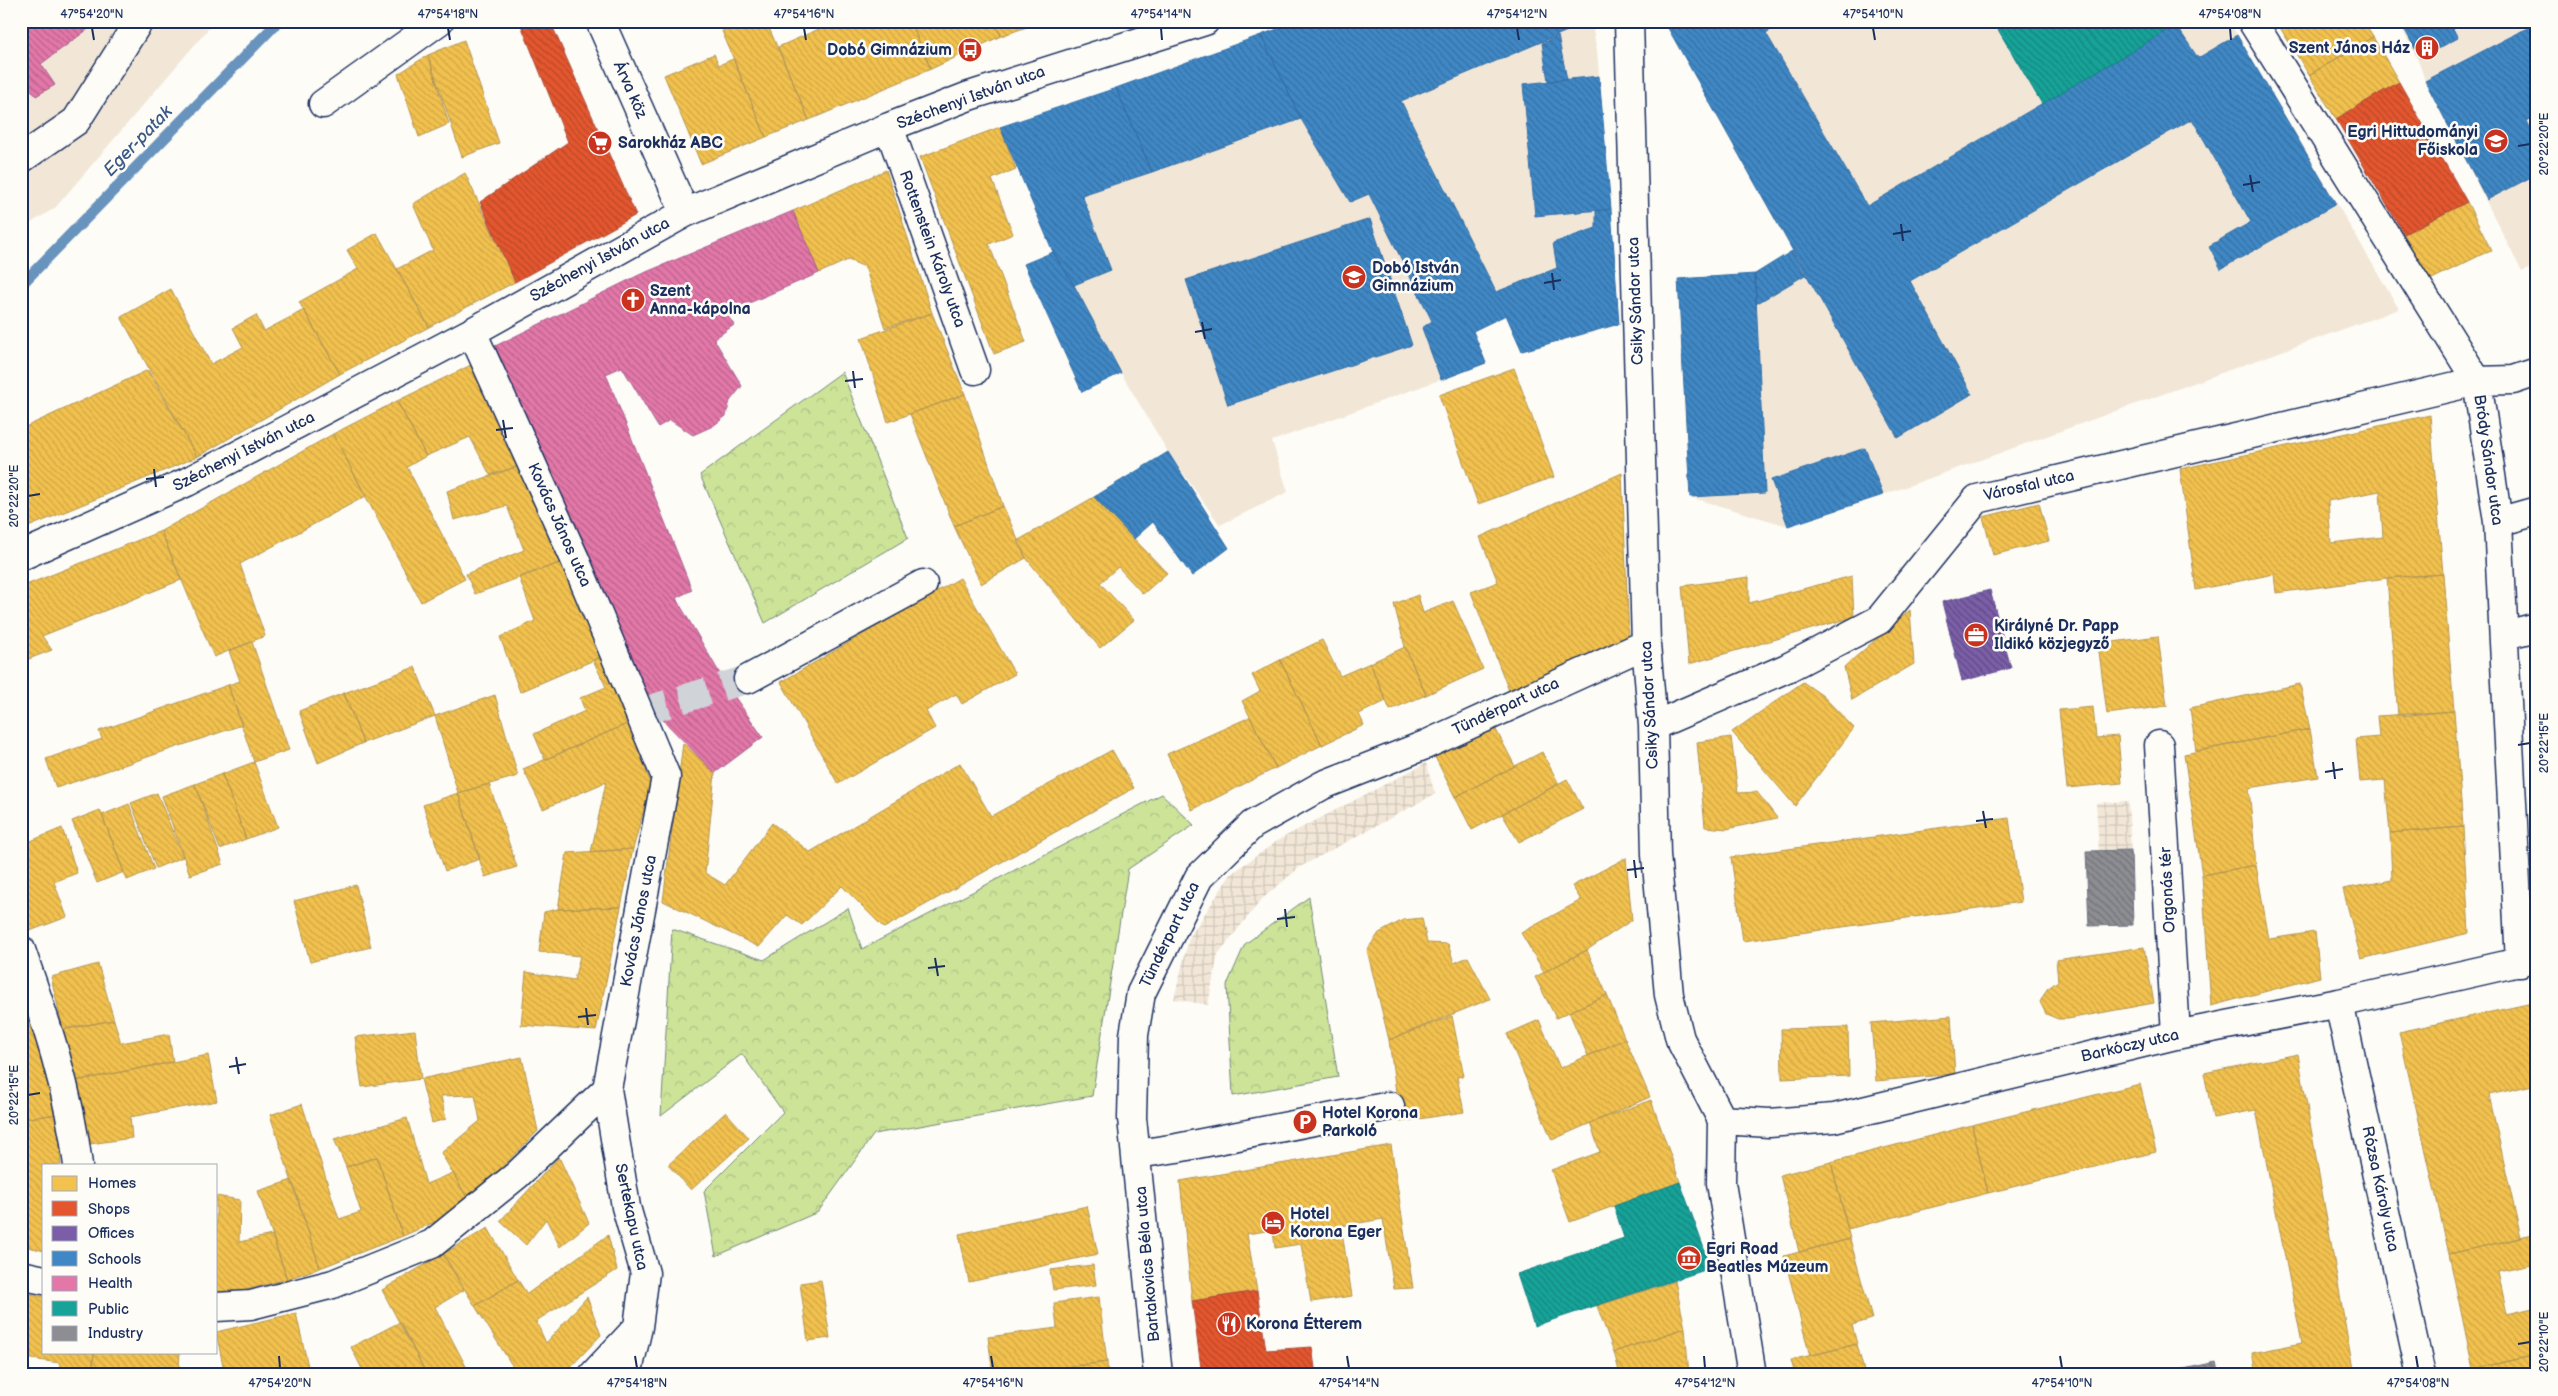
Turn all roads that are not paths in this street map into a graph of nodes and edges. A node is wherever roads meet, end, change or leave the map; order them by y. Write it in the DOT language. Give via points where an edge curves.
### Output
graph roads {
  1 [pos="139,21"];
  2 [pos="439,21"];
  3 [pos="600,21"];
  4 [pos="1205,21"];
  5 [pos="1629,21"];
  6 [pos="2252,21"];
  7 [pos="323,104"];
  8 [pos="889,128"];
  9 [pos="21,159"];
  10 [pos="685,214"];
  11 [pos="472,332"];
  12 [pos="975,370"];
  13 [pos="2537,372"];
  14 [pos="2477,381"];
  15 [pos="2537,511"];
  16 [pos="2498,522"];
  17 [pos="21,556"];
  18 [pos="923,584"];
  19 [pos="2537,626"];
  20 [pos="2505,635"];
  21 [pos="1646,644"];
  22 [pos="748,679"];
  23 [pos="1653,726"];
  24 [pos="2159,744"];
  25 [pos="21,950"];
  26 [pos="2528,960"];
  27 [pos="2339,1003"];
  28 [pos="2176,1034"];
  29 [pos="608,1088"];
  30 [pos="1390,1106"];
  31 [pos="1722,1120"];
  32 [pos="1137,1154"];
  33 [pos="78,1164"];
  34 [pos="21,1275"];
  35 [pos="42,1280"];
  36 [pos="218,1307"];
  37 [pos="638,1327"];
  38 [pos="592,1375"];
  39 [pos="627,1375"];
  40 [pos="1158,1375"];
  41 [pos="1752,1375"];
  42 [pos="2421,1375"];
  1 -- 9 [label="street" via="76,121"];
  2 -- 7 [label="street"];
  3 -- 10 [label="street, Árva köz"];
  4 -- 8 [label="street, Széchenyi István utca" via="1010,82"];
  5 -- 21 [label="street, Csiky Sándor utca"];
  6 -- 14 [label="street, Bródy Sándor utca"];
  8 -- 10 [label="street, Széchenyi István utca"];
  8 -- 12 [label="street, Rottenstein Károly utca"];
  10 -- 11 [label="street, Széchenyi István utca"];
  11 -- 17 [label="street, Széchenyi István utca" via="188,482"];
  11 -- 29 [label="street, Kovács János utca" via="578,566 666,777"];
  13 -- 14 [label="street, Városfal utca" via="2513,380"];
  14 -- 16 [label="street, Bródy Sándor utca"];
  14 -- 23 [label="street, Városfal utca" via="1977,498 1879,620 1787,668"];
  15 -- 16 [label="street"];
  16 -- 20 [label="street, Bródy Sándor utca"];
  18 -- 22 [label="street"];
  19 -- 20 [label="street"];
  20 -- 26 [label="street, Bródy Sándor utca"];
  21 -- 23 [label="street, Csiky Sándor utca"];
  21 -- 32 [label="street, Tündérpart utca" via="1425,745 1323,785 1252,826 1198,876 1140,993 1134,1035 1132,1118"];
  23 -- 31 [label="street, Csiky Sándor utca" via="1656,855 1669,995 1680,1039"];
  24 -- 28 [label="street, Orgonás tér"];
  25 -- 33 [label="street" via="57,1054 73,1124"];
  26 -- 27 [label="street, Barkóczy utca"];
  27 -- 28 [label="street, Barkóczy utca"];
  27 -- 42 [label="street, Rózsa Károly utca"];
  28 -- 31 [label="street, Barkóczy utca" via="1834,1118 1769,1123"];
  29 -- 36 [label="street" via="517,1175 432,1244 333,1284 251,1305"];
  29 -- 37 [label="street, Sertekapu utca" via="626,1207 645,1273"];
  30 -- 32 [label="street"];
  31 -- 41 [label="street, Csiky Sándor utca" via="1721,1184"];
  32 -- 40 [label="street, Bartakovics Béla utca"];
  34 -- 35 [label="street"];
  37 -- 38 [label="street"];
  37 -- 39 [label="street, Sertekapu utca"];
}
